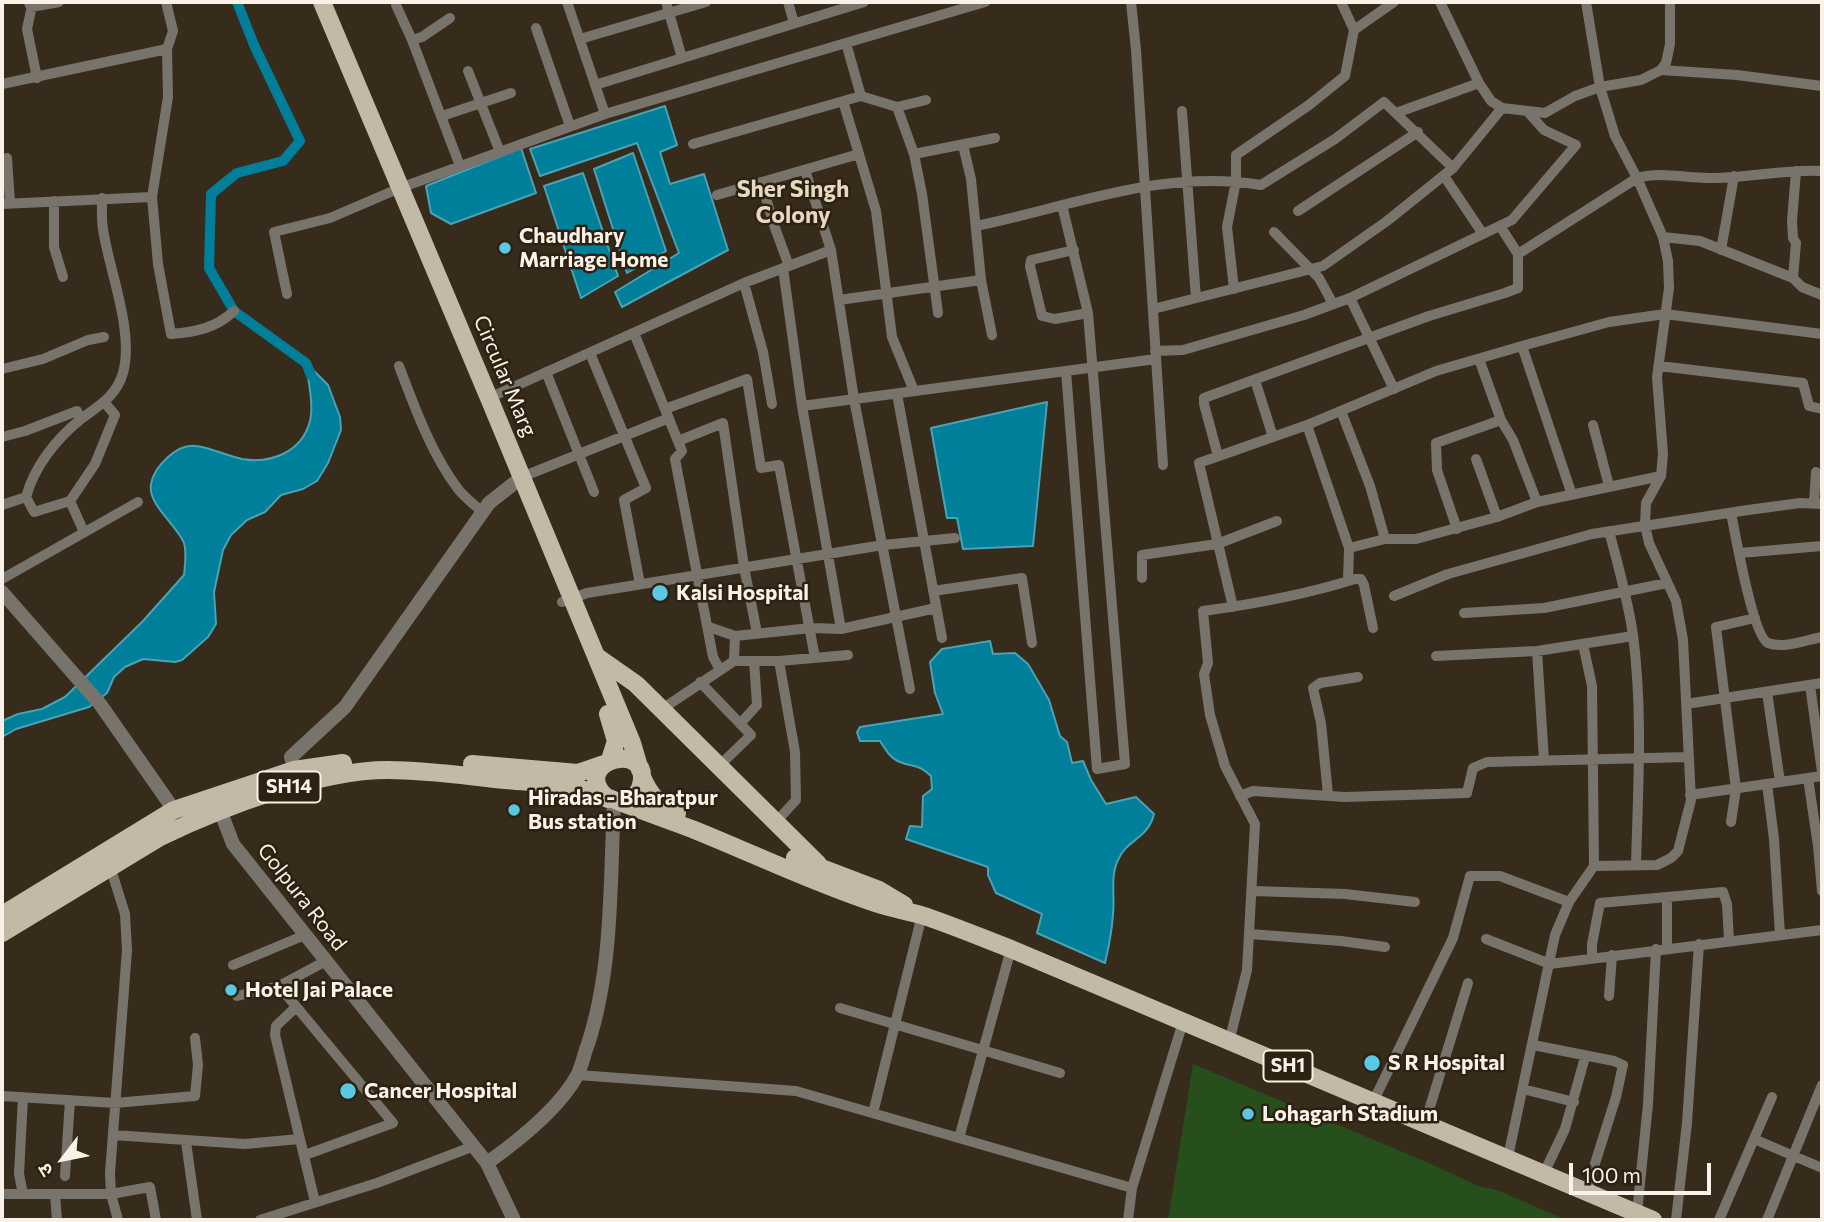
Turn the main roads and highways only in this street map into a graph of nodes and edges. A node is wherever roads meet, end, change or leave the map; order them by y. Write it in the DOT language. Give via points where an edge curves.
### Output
graph roads {
  1 [pos="309,2"];
  2 [pos="322,2"];
  3 [pos="395,190"];
  4 [pos="517,481"];
  5 [pos="567,600"];
  6 [pos="596,656"];
  7 [pos="607,762"];
  8 [pos="641,773"];
  9 [pos="297,777"];
  10 [pos="615,801"];
  11 [pos="172,811"];
  12 [pos="197,812"];
  13 [pos="178,828"];
  14 [pos="108,860"];
  15 [pos="822,868"];
  16 [pos="2,915"];
  17 [pos="922,915"];
  18 [pos="2,933"];
  19 [pos="1645,1217"];
  1 -- 3 [label="main road, Circular Marg"];
  2 -- 3 [label="main road, Circular Marg"];
  3 -- 4 [label="main road, Circular Marg"];
  3 -- 4 [label="main road, Circular Marg" via="489,398"];
  4 -- 5 [label="main road, Circular Marg"];
  5 -- 6 [label="main road, Circular Marg"];
  5 -- 7 [label="main road, Circular Marg" via="614,727 615,748"];
  6 -- 8 [label="main road, Circular Marg"];
  6 -- 15 [label="main road" via="636,684"];
  7 -- 8 [label="main road" via="630,760"];
  7 -- 9 [label="main road, SH14" via="578,773 382,759"];
  7 -- 10 [label="main road" via="598,783"];
  8 -- 10 [label="main road" via="639,790 629,800"];
  8 -- 15 [label="main road, SH1" via="657,803 668,809"];
  9 -- 10 [label="main road, SH14" via="386,770 433,772 582,788"];
  9 -- 12 [label="main road, SH14"];
  10 -- 17 [label="main road, SH1" via="875,903"];
  11 -- 12 [label="main road, SH14"];
  11 -- 13 [label="main road" via="165,816 166,824"];
  11 -- 14 [label="main road, SH14"];
  12 -- 13 [label="main road, SH14"];
  13 -- 14 [label="main road, SH14"];
  14 -- 16 [label="main road, SH14"];
  14 -- 18 [label="main road, SH14"];
  15 -- 17 [label="main road, SH1" via="878,890"];
  17 -- 19 [label="main road, SH1" via="1012,948"];
}
